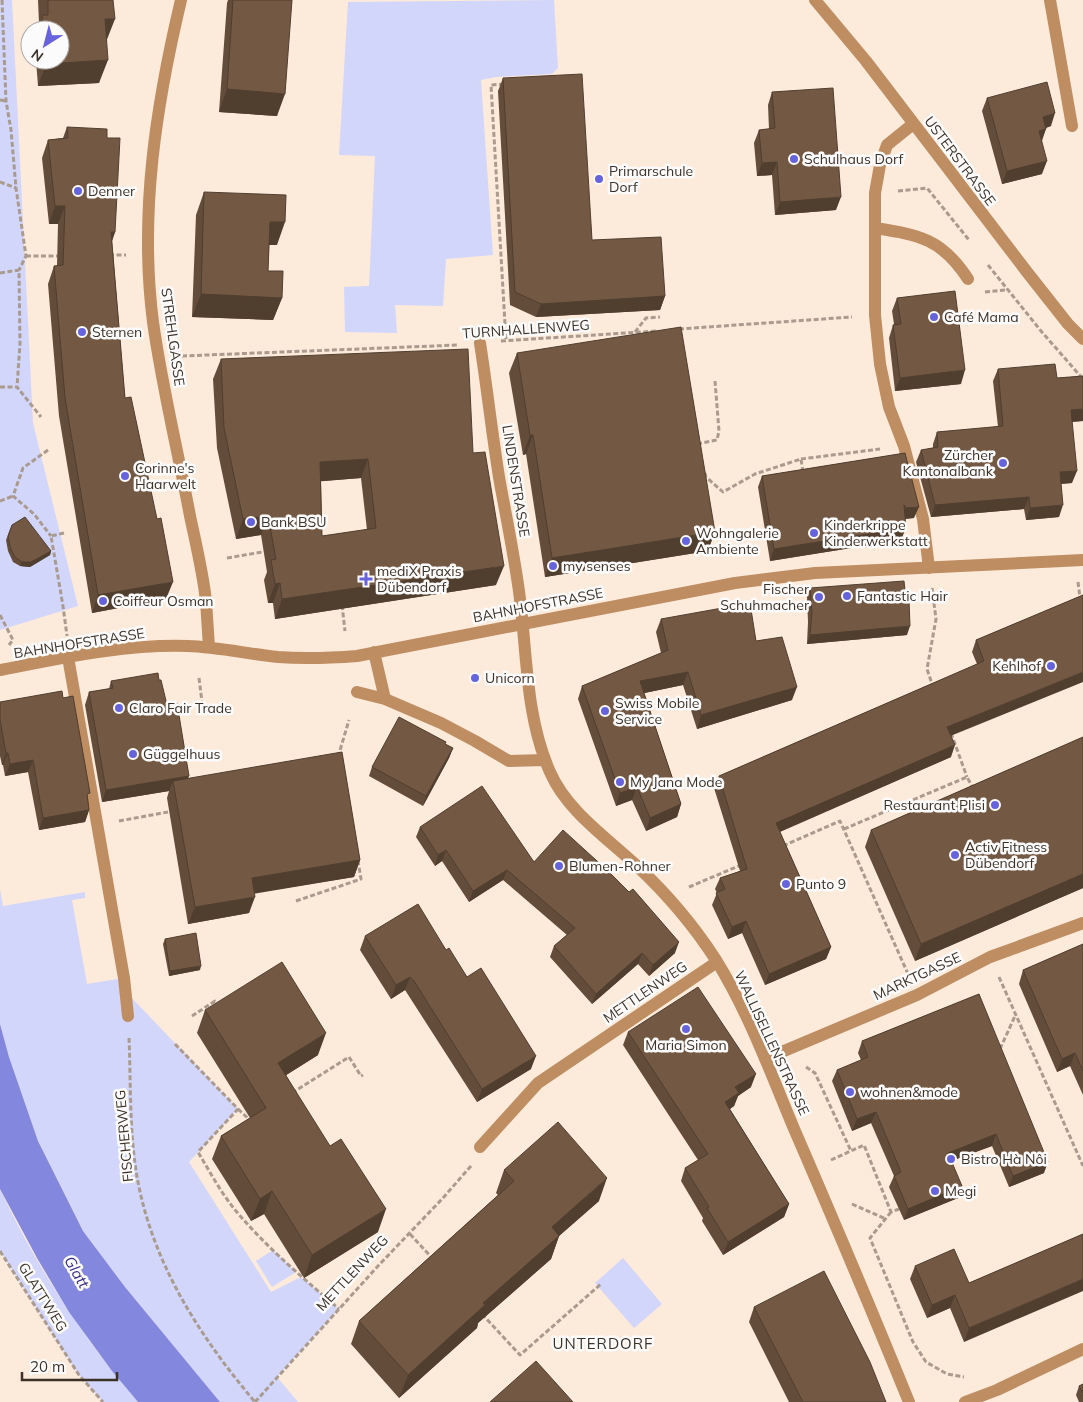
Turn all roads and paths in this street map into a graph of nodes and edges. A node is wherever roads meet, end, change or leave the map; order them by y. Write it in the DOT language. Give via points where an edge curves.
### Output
graph roads {
  1 [pos="2,0"];
  2 [pos="181,0"];
  3 [pos="815,0"];
  4 [pos="1050,0"];
  5 [pos="510,84"];
  6 [pos="0,100"];
  7 [pos="6,101"];
  8 [pos="913,124"];
  9 [pos="1072,126"];
  10 [pos="0,182"];
  11 [pos="16,188"];
  12 [pos="875,228"];
  13 [pos="26,256"];
  14 [pos="65,256"];
  15 [pos="101,256"];
  16 [pos="149,256"];
  17 [pos="19,270"];
  18 [pos="0,274"];
  19 [pos="968,279"];
  20 [pos="1007,290"];
  21 [pos="978,293"];
  22 [pos="875,315"];
  23 [pos="660,317"];
  24 [pos="664,330"];
  25 [pos="673,330"];
  26 [pos="635,332"];
  27 [pos="1083,339"];
  28 [pos="506,341"];
  29 [pos="480,343"];
  30 [pos="179,356"];
  31 [pos="715,382"];
  32 [pos="0,387"];
  33 [pos="17,387"];
  34 [pos="41,417"];
  35 [pos="700,443"];
  36 [pos="691,444"];
  37 [pos="904,446"];
  38 [pos="48,450"];
  39 [pos="702,452"];
  40 [pos="801,458"];
  41 [pos="704,468"];
  42 [pos="804,480"];
  43 [pos="13,496"];
  44 [pos="0,501"];
  45 [pos="64,533"];
  46 [pos="51,536"];
  47 [pos="275,550"];
  48 [pos="227,558"];
  49 [pos="1079,560"];
  50 [pos="929,568"];
  51 [pos="342,604"];
  52 [pos="1081,606"];
  53 [pos="0,615"];
  54 [pos="522,623"];
  55 [pos="67,631"];
  56 [pos="345,631"];
  57 [pos="13,640"];
  58 [pos="209,647"];
  59 [pos="374,652"];
  60 [pos="68,657"];
  61 [pos="0,670"];
  62 [pos="199,678"];
  63 [pos="356,692"];
  64 [pos="936,694"];
  65 [pos="385,699"];
  66 [pos="202,702"];
  67 [pos="348,720"];
  68 [pos="950,731"];
  69 [pos="338,756"];
  70 [pos="330,757"];
  71 [pos="545,760"];
  72 [pos="340,765"];
  73 [pos="967,776"];
  74 [pos="981,785"];
  75 [pos="168,812"];
  76 [pos="97,824"];
  77 [pos="844,829"];
  78 [pos="778,848"];
  79 [pos="357,860"];
  80 [pos="743,864"];
  81 [pos="668,897"];
  82 [pos="296,901"];
  83 [pos="1083,923"];
  84 [pos="990,957"];
  85 [pos="717,962"];
  86 [pos="917,995"];
  87 [pos="220,1008"];
  88 [pos="128,1016"];
  89 [pos="192,1016"];
  90 [pos="1015,1016"];
  91 [pos="175,1044"];
  92 [pos="785,1051"];
  93 [pos="996,1057"];
  94 [pos="765,1059"];
  95 [pos="363,1075"];
  96 [pos="290,1093"];
  97 [pos="238,1109"];
  98 [pos="257,1114"];
  99 [pos="249,1119"];
  100 [pos="254,1124"];
  101 [pos="480,1147"];
  102 [pos="851,1151"];
  103 [pos="472,1165"];
  104 [pos="1083,1166"];
  105 [pos="812,1169"];
  106 [pos="852,1204"];
  107 [pos="899,1209"];
  108 [pos="891,1212"];
  109 [pos="886,1219"];
  110 [pos="410,1234"];
  111 [pos="0,1251"];
  112 [pos="436,1262"];
  113 [pos="601,1284"];
  114 [pos="339,1309"];
  115 [pos="481,1312"];
  116 [pos="1083,1349"];
  117 [pos="968,1377"];
  118 [pos="104,1402"];
  119 [pos="255,1402"];
  120 [pos="909,1402"];
  121 [pos="965,1402"];
  1 -- 7 [label="path"];
  2 -- 16 [label="street, STREHLGASSE" via="166,60 151,166"];
  3 -- 8 [label="street, USTERSTRASSE"];
  4 -- 9 [label="street"];
  5 -- 28 [label="path" via="491,85"];
  6 -- 7 [label="path"];
  7 -- 11 [label="path"];
  8 -- 12 [label="street" via="887,145 875,192"];
  8 -- 27 [label="street, USTERSTRASSE"];
  10 -- 11 [label="path"];
  11 -- 13 [label="path"];
  12 -- 19 [label="street" via="912,234 931,242 956,261"];
  12 -- 22 [label="street"];
  13 -- 14 [label="path"];
  13 -- 17 [label="path"];
  15 -- 16 [label="path"];
  16 -- 58 [label="street, STREHLGASSE" via="154,330 200,563"];
  17 -- 18 [label="path"];
  17 -- 33 [label="path"];
  20 -- 21 [label="path"];
  22 -- 25 [label="path"];
  22 -- 37 [label="street" via="889,407"];
  23 -- 26 [label="path" via="646,318"];
  24 -- 26 [label="path, TURNHALLENWEG"];
  26 -- 28 [label="path, TURNHALLENWEG"];
  28 -- 29 [label="path, TURNHALLENWEG"];
  29 -- 30 [label="path, TURNHALLENWEG"];
  29 -- 54 [label="street, LINDENSTRASSE"];
  31 -- 35 [label="path" via="717,440"];
  32 -- 33 [label="path"];
  33 -- 34 [label="path"];
  35 -- 36 [label="path"];
  35 -- 39 [label="path"];
  37 -- 40 [label="path"];
  37 -- 50 [label="street" via="924,519"];
  38 -- 43 [label="path" via="24,468"];
  40 -- 41 [label="path" via="755,474 723,492 706,477"];
  40 -- 42 [label="path"];
  43 -- 44 [label="path"];
  43 -- 46 [label="path" via="34,514"];
  45 -- 46 [label="path"];
  46 -- 55 [label="path"];
  47 -- 48 [label="path"];
  49 -- 50 [label="street, BAHNHOFSTRASSE"];
  49 -- 52 [label="path"];
  50 -- 54 [label="street, BAHNHOFSTRASSE" via="816,573 736,583"];
  50 -- 64 [label="path" via="936,619 927,669"];
  51 -- 56 [label="path"];
  53 -- 57 [label="path"];
  54 -- 59 [label="street, BAHNHOFSTRASSE"];
  54 -- 71 [label="street, WALLISELLENSTRASSE" via="532,710"];
  58 -- 59 [label="street, BAHNHOFSTRASSE" via="294,658 331,658"];
  58 -- 60 [label="street, BAHNHOFSTRASSE" via="156,646"];
  59 -- 65 [label="street"];
  60 -- 61 [label="street, BAHNHOFSTRASSE"];
  60 -- 76 [label="street"];
  62 -- 66 [label="path"];
  63 -- 65 [label="street"];
  65 -- 71 [label="street" via="441,723 509,761"];
  67 -- 69 [label="path"];
  68 -- 73 [label="path"];
  69 -- 70 [label="path"];
  69 -- 72 [label="path"];
  71 -- 81 [label="street, WALLISELLENSTRASSE" via="559,789 571,804"];
  73 -- 74 [label="path" via="973,788"];
  73 -- 77 [label="path"];
  75 -- 76 [label="path"];
  76 -- 88 [label="street"];
  77 -- 78 [label="path" via="840,821"];
  77 -- 86 [label="path"];
  79 -- 82 [label="path" via="361,879"];
  80 -- 81 [label="path"];
  81 -- 85 [label="street, WALLISELLENSTRASSE"];
  83 -- 84 [label="street, MARKTGASSE"];
  84 -- 86 [label="street, MARKTGASSE"];
  84 -- 90 [label="path"];
  85 -- 94 [label="street, WALLISELLENSTRASSE"];
  85 -- 101 [label="street, METTLENWEG" via="538,1084"];
  86 -- 92 [label="street, MARKTGASSE"];
  87 -- 89 [label="path" via="215,1001"];
  88 -- 119 [label="path, FISCHERWEG" via="133,1143 138,1184 148,1219 185,1306 224,1365"];
  90 -- 93 [label="path"];
  90 -- 104 [label="path"];
  91 -- 97 [label="path"];
  92 -- 94 [label="street, MARKTGASSE"];
  92 -- 102 [label="path" via="815,1072"];
  94 -- 105 [label="street, WALLISELLENSTRASSE"];
  95 -- 96 [label="path" via="349,1057"];
  97 -- 99 [label="path"];
  97 -- 114 [label="path" via="198,1152 242,1218 301,1277"];
  98 -- 99 [label="path"];
  99 -- 100 [label="path"];
  102 -- 105 [label="path"];
  102 -- 108 [label="path" via="864,1145"];
  103 -- 110 [label="path, METTLENWEG"];
  105 -- 120 [label="street, WALLISELLENSTRASSE"];
  106 -- 109 [label="path"];
  107 -- 108 [label="path"];
  108 -- 109 [label="path"];
  109 -- 117 [label="path" via="870,1238 913,1342 926,1362 947,1374"];
  110 -- 112 [label="path"];
  110 -- 114 [label="path, METTLENWEG"];
  111 -- 118 [label="path, GLATTWEG" via="79,1375"];
  113 -- 115 [label="path" via="520,1355"];
  114 -- 119 [label="path, METTLENWEG"];
  116 -- 121 [label="street"];
}
